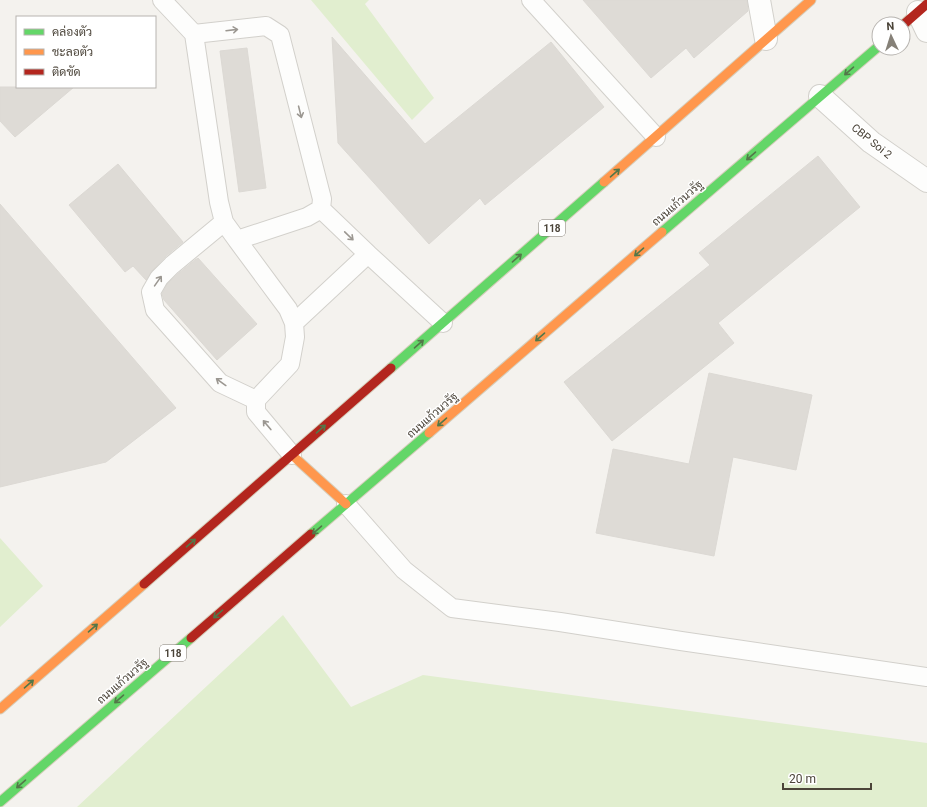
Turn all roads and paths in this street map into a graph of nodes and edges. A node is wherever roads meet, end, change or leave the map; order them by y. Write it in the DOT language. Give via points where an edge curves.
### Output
graph roads {
  1 [pos="162,0"];
  2 [pos="531,0"];
  3 [pos="759,0"];
  4 [pos="811,0"];
  5 [pos="194,34"];
  6 [pos="766,39"];
  7 [pos="871,53"];
  8 [pos="820,96"];
  9 [pos="656,137"];
  10 [pos="927,181"];
  11 [pos="321,209"];
  12 [pos="224,222"];
  13 [pos="237,240"];
  14 [pos="368,254"];
  15 [pos="294,323"];
  16 [pos="443,323"];
  17 [pos="256,400"];
  18 [pos="292,455"];
  19 [pos="346,504"];
  20 [pos="927,677"];
  21 [pos="0,709"];
  22 [pos="0,802"];
  1 -- 5 [label="lane"];
  2 -- 9 [label="lane"];
  3 -- 6 [label="street"];
  4 -- 6 [label="main road, 118"];
  5 -- 11 [label="lane, one-way" via="266,26 280,35 322,199"];
  5 -- 12 [label="lane"];
  6 -- 9 [label="main road, 118"];
  7 -- 8 [label="main road, ถนนแก้วนวรัฐ / 118, one-way"];
  8 -- 10 [label="street, CBP Soi 2" via="870,142"];
  8 -- 19 [label="main road, ถนนแก้วนวรัฐ / 118, one-way"];
  16 -- 9 [label="main road, 118, one-way"];
  11 -- 13 [label="lane"];
  11 -- 14 [label="lane, one-way"];
  12 -- 13 [label="lane"];
  17 -- 12 [label="lane, one-way" via="220,384 155,310 151,292 158,278"];
  13 -- 15 [label="lane" via="288,309"];
  14 -- 15 [label="lane"];
  14 -- 16 [label="lane"];
  15 -- 17 [label="lane" via="295,336 290,364"];
  18 -- 16 [label="main road, 118, one-way"];
  18 -- 17 [label="lane, one-way" via="256,412"];
  18 -- 19 [label="main road"];
  21 -- 18 [label="main road, 118, one-way"];
  19 -- 20 [label="lane" via="404,570 452,608"];
  19 -- 22 [label="main road, ถนนแก้วนวรัฐ / 118, one-way"];
}
